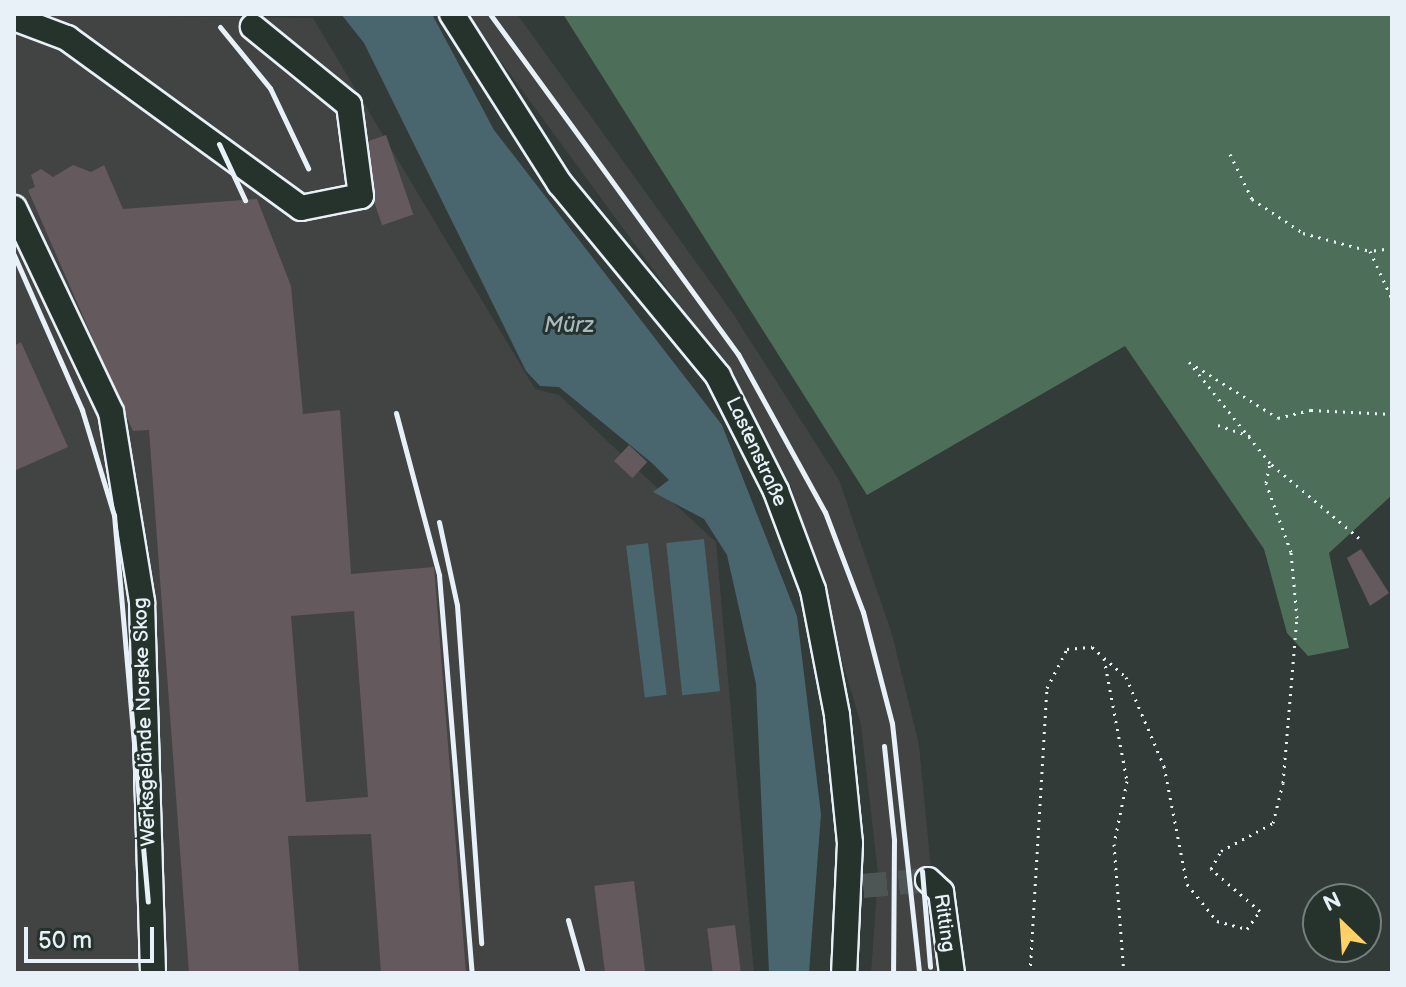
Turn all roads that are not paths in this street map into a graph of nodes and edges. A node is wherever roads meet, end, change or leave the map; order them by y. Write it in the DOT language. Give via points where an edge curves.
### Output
graph roads {
  1 [pos="452,14"];
  2 [pos="14,18"];
  3 [pos="253,27"];
  4 [pos="14,208"];
  5 [pos="928,880"];
  6 [pos="153,973"];
  7 [pos="844,973"];
  8 [pos="952,973"];
  1 -- 7 [label="street, Lastenstraße" via="560,184 695,346 746,422 813,590 837,715 856,886"];
  2 -- 3 [label="street" via="67,38 301,208 361,196 349,105"];
  4 -- 6 [label="street, Werksgelände Norske Skog" via="111,412 142,602"];
  5 -- 8 [label="street, Ritting" via="941,892"];
}
